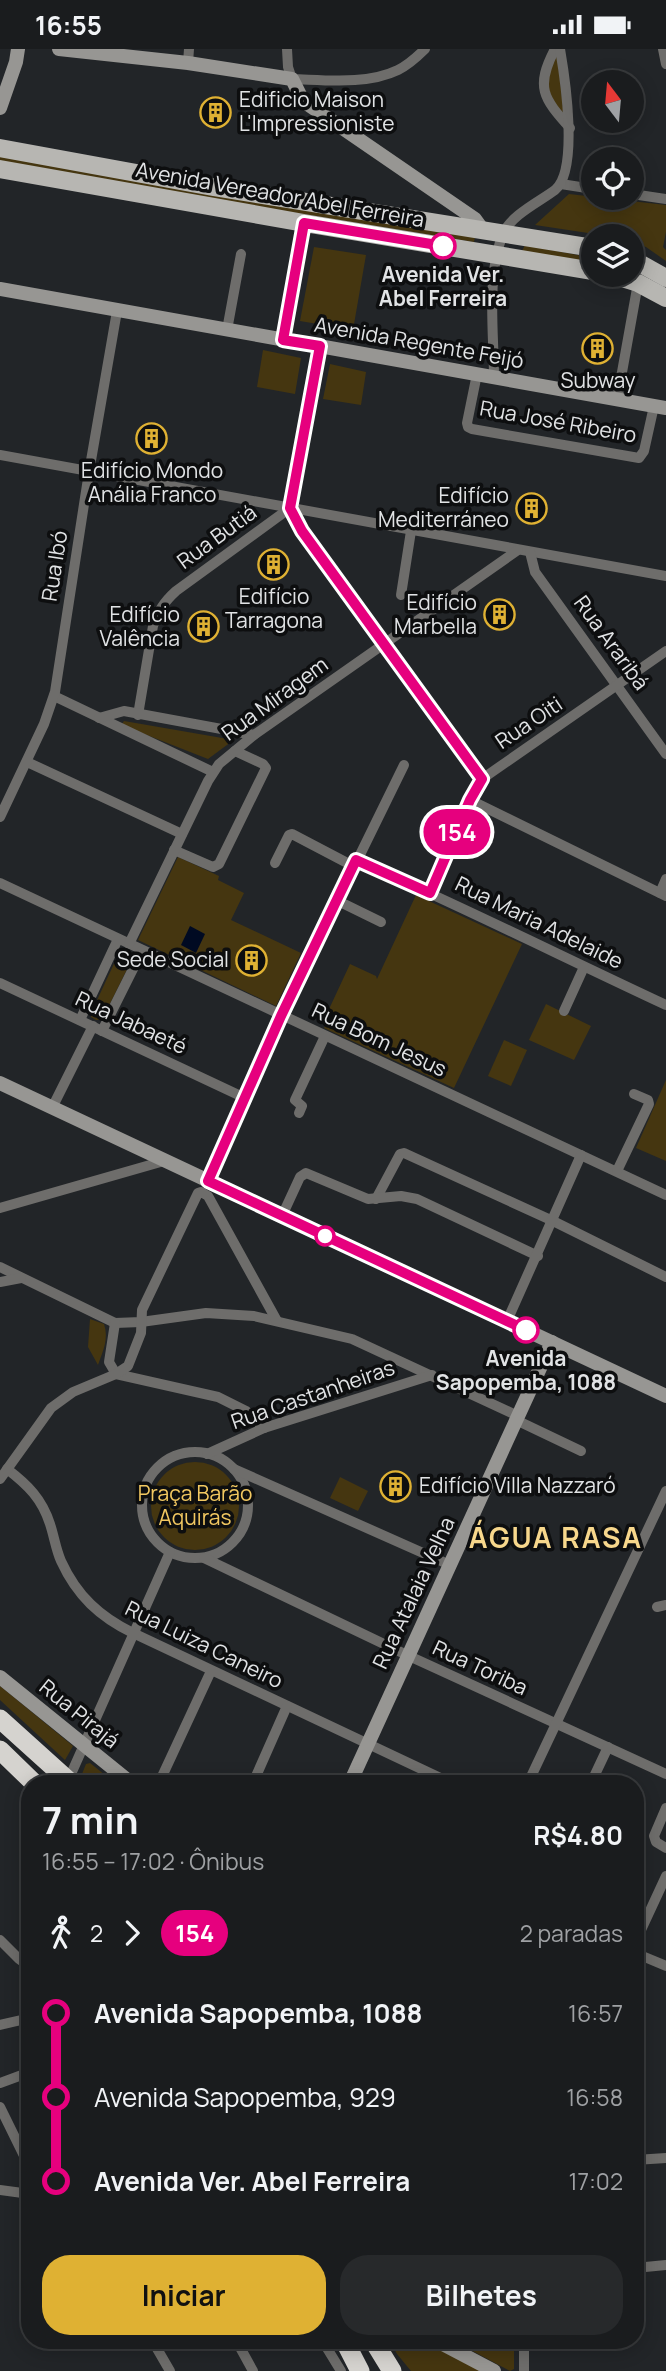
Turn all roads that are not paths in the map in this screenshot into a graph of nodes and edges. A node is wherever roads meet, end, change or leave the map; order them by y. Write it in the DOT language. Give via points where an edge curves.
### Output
graph roads {
  1 [pos="18,49"];
  2 [pos="59,49"];
  3 [pos="287,49"];
  4 [pos="425,49"];
  5 [pos="558,49"];
  6 [pos="663,49"];
  7 [pos="85,50"];
  8 [pos="188,56"];
  9 [pos="666,64"];
  10 [pos="292,79"];
  11 [pos="0,108"];
  12 [pos="570,128"];
  13 [pos="0,148"];
  14 [pos="0,169"];
  15 [pos="561,184"];
  16 [pos="581,187"];
  17 [pos="644,196"];
  18 [pos="666,199"];
  19 [pos="304,223"];
  20 [pos="483,230"];
  21 [pos="503,232"];
  22 [pos="581,246"];
  23 [pos="241,254"];
  24 [pos="497,254"];
  25 [pos="644,266"];
  26 [pos="581,269"];
  27 [pos="666,278"];
  28 [pos="644,286"];
  29 [pos="637,287"];
  30 [pos="0,289"];
  31 [pos="666,299"];
  32 [pos="117,311"];
  33 [pos="227,330"];
  34 [pos="283,340"];
  35 [pos="320,346"];
  36 [pos="477,374"];
  37 [pos="494,378"];
  38 [pos="617,400"];
  39 [pos="660,407"];
  40 [pos="0,455"];
  41 [pos="89,472"];
  42 [pos="290,508"];
  43 [pos="411,531"];
  44 [pos="524,551"];
  45 [pos="666,576"];
  46 [pos="401,596"];
  47 [pos="384,644"];
  48 [pos="666,651"];
  49 [pos="618,686"];
  50 [pos="54,696"];
  51 [pos="138,715"];
  52 [pos="99,717"];
  53 [pos="254,735"];
  54 [pos="235,751"];
  55 [pos="666,754"];
  56 [pos="27,762"];
  57 [pos="404,765"];
  58 [pos="213,772"];
  59 [pos="482,779"];
  60 [pos="470,800"];
  61 [pos="0,817"];
  62 [pos="182,834"];
  63 [pos="174,850"];
  64 [pos="275,863"];
  65 [pos="355,863"];
  66 [pos="666,880"];
  67 [pos="0,883"];
  68 [pos="430,893"];
  69 [pos="663,894"];
  70 [pos="336,900"];
  71 [pos="381,922"];
  72 [pos="118,939"];
  73 [pos="130,944"];
  74 [pos="142,951"];
  75 [pos="584,967"];
  76 [pos="0,983"];
  77 [pos="666,1005"];
  78 [pos="564,1011"];
  79 [pos="281,1016"];
  80 [pos="80,1020"];
  81 [pos="97,1028"];
  82 [pos="325,1036"];
  83 [pos="0,1083"];
  84 [pos="634,1094"];
  85 [pos="245,1098"];
  86 [pos="52,1108"];
  87 [pos="299,1114"];
  88 [pos="581,1155"];
  89 [pos="164,1161"];
  90 [pos="617,1171"];
  91 [pos="208,1181"];
  92 [pos="229,1191"];
  93 [pos="666,1195"];
  94 [pos="376,1199"];
  95 [pos="212,1205"];
  96 [pos="0,1208"];
  97 [pos="282,1216"];
  98 [pos="553,1221"];
  99 [pos="538,1256"];
  100 [pos="0,1267"];
  101 [pos="22,1277"];
  102 [pos="666,1277"];
  103 [pos="0,1282"];
  104 [pos="277,1321"];
  105 [pos="508,1321"];
  106 [pos="141,1322"];
  107 [pos="115,1323"];
  108 [pos="552,1342"];
  109 [pos="116,1374"];
  110 [pos="432,1375"];
  111 [pos="666,1397"];
  112 [pos="517,1418"];
  113 [pos="264,1428"];
  114 [pos="580,1451"];
  115 [pos="207,1454"];
  116 [pos="7,1469"];
  117 [pos="234,1469"];
  118 [pos="0,1479"];
  119 [pos="666,1491"];
  120 [pos="170,1552"];
  121 [pos="204,1558"];
  122 [pos="450,1565"];
  123 [pos="133,1633"];
  124 [pos="409,1656"];
  125 [pos="211,1671"];
  126 [pos="0,1677"];
  127 [pos="287,1706"];
  128 [pos="0,1719"];
  129 [pos="556,1723"];
  130 [pos="368,1744"];
  131 [pos="83,1745"];
  132 [pos="608,1747"];
  133 [pos="0,1750"];
  134 [pos="666,1774"];
  135 [pos="26,1775"];
  136 [pos="60,1775"];
  137 [pos="72,1775"];
  138 [pos="121,1775"];
  139 [pos="163,1775"];
  140 [pos="257,1775"];
  141 [pos="354,1775"];
  142 [pos="434,1775"];
  143 [pos="532,1775"];
  144 [pos="595,1775"];
  145 [pos="666,1808"];
  146 [pos="666,1848"];
  147 [pos="666,1877"];
  148 [pos="644,1924"];
  149 [pos="0,1940"];
  150 [pos="644,1957"];
  151 [pos="21,1960"];
  152 [pos="666,1966"];
  153 [pos="21,2020"];
  154 [pos="0,2025"];
  155 [pos="21,2075"];
  156 [pos="0,2083"];
  157 [pos="0,2107"];
  158 [pos="21,2150"];
  159 [pos="666,2158"];
  160 [pos="644,2159"];
  161 [pos="0,2190"];
  162 [pos="21,2192"];
  163 [pos="666,2265"];
  164 [pos="644,2267"];
  165 [pos="157,2349"];
  166 [pos="241,2349"];
  167 [pos="328,2349"];
  168 [pos="349,2349"];
  169 [pos="379,2349"];
  170 [pos="452,2349"];
  171 [pos="524,2349"];
  172 [pos="170,2371"];
  173 [pos="253,2371"];
  174 [pos="341,2371"];
  175 [pos="360,2371"];
  176 [pos="392,2371"];
  177 [pos="494,2371"];
  178 [pos="524,2371"];
  1 -- 11 [label="main road"];
  2 -- 7 [label="main road"];
  3 -- 10 [label="street"];
  4 -- 10 [label="street" via="398,70 369,78"];
  5 -- 12 [label="street"];
  5 -- 12 [label="street" via="545,69 544,89"];
  6 -- 9 [label="street"];
  7 -- 8 [label="main road"];
  8 -- 10 [label="main road"];
  10 -- 20 [label="main road" via="303,101 475,219"];
  12 -- 15 [label="street"];
  13 -- 20 [label="main road, Avenida Vereador Abel Ferreira"];
  14 -- 19 [label="main road, Avenida Vereador Abel Ferreira"];
  15 -- 16 [label="street"];
  15 -- 21 [label="street"];
  17 -- 18 [label="street"];
  19 -- 24 [label="main road, Avenida Vereador Abel Ferreira"];
  19 -- 34 [label="street"];
  20 -- 21 [label="main road, Avenida Vereador Abel Ferreira"];
  21 -- 22 [label="main road, Avenida Vereador Abel Ferreira"];
  21 -- 24 [label="street"];
  23 -- 33 [label="street"];
  24 -- 26 [label="main road, Avenida Vereador Abel Ferreira"];
  24 -- 37 [label="street" via="493,268"];
  25 -- 27 [label="main road"];
  28 -- 31 [label="main road"];
  29 -- 38 [label="street"];
  30 -- 32 [label="main road, Avenida Regente Feijó"];
  32 -- 33 [label="main road, Avenida Regente Feijó"];
  32 -- 41 [label="street, Rua Ibó"];
  33 -- 34 [label="main road, Avenida Regente Feijó"];
  34 -- 35 [label="main road, Avenida Regente Feijó"];
  35 -- 36 [label="main road, Avenida Regente Feijó"];
  35 -- 42 [label="street, Rua Butiá"];
  36 -- 37 [label="main road, Avenida Regente Feijó"];
  36 -- 39 [label="street, Rua José Ribeiro" via="468,427 485,432 639,458"];
  37 -- 38 [label="main road, Avenida Regente Feijó"];
  38 -- 39 [label="main road, Avenida Regente Feijó"];
  40 -- 41 [label="street"];
  41 -- 42 [label="street"];
  41 -- 50 [label="street, Rua Ibó"];
  42 -- 43 [label="street"];
  42 -- 47 [label="street"];
  42 -- 51 [label="street, Rua Butiá" via="164,603 153,627"];
  43 -- 44 [label="street"];
  43 -- 46 [label="street"];
  44 -- 45 [label="street"];
  44 -- 47 [label="street, Rua Miragem"];
  44 -- 49 [label="street, Rua Araribá"];
  47 -- 53 [label="street, Rua Miragem"];
  47 -- 59 [label="street"];
  48 -- 49 [label="street, Rua Oiti"];
  49 -- 55 [label="street, Rua Araribá"];
  49 -- 59 [label="street, Rua Oiti"];
  50 -- 52 [label="street"];
  50 -- 56 [label="street, Rua Ibó"];
  51 -- 52 [label="street" via="124,711"];
  51 -- 53 [label="street"];
  52 -- 58 [label="street"];
  53 -- 54 [label="street, Rua Miragem"];
  54 -- 58 [label="street, Rua Miragem"];
  54 -- 63 [label="street" via="267,768 219,864 213,867"];
  56 -- 61 [label="street, Rua Ibó"];
  56 -- 62 [label="street"];
  57 -- 65 [label="street"];
  58 -- 62 [label="street, Rua Miragem"];
  59 -- 60 [label="street, Rua Oiti"];
  60 -- 68 [label="street, Rua Oiti"];
  60 -- 69 [label="street"];
  62 -- 63 [label="street, Rua Miragem"];
  63 -- 73 [label="street, Rua Miragem"];
  64 -- 65 [label="street, Rua Maria Adelaide" via="292,834"];
  65 -- 68 [label="street, Rua Maria Adelaide"];
  65 -- 70 [label="street"];
  66 -- 69 [label="street"];
  67 -- 72 [label="street, Rua Bom Jesus"];
  68 -- 75 [label="street, Rua Maria Adelaide"];
  70 -- 71 [label="street"];
  70 -- 79 [label="street"];
  72 -- 73 [label="street, Rua Bom Jesus"];
  72 -- 80 [label="street"];
  73 -- 74 [label="street, Rua Bom Jesus"];
  74 -- 79 [label="street, Rua Bom Jesus"];
  74 -- 81 [label="street"];
  75 -- 77 [label="street, Rua Maria Adelaide"];
  75 -- 78 [label="street"];
  76 -- 80 [label="street, Rua Jabaeté"];
  79 -- 82 [label="street, Rua Bom Jesus"];
  79 -- 85 [label="street"];
  80 -- 81 [label="street, Rua Jabaeté"];
  81 -- 85 [label="street, Rua Jabaeté"];
  81 -- 86 [label="street"];
  82 -- 87 [label="street" via="295,1100 302,1106"];
  82 -- 88 [label="street, Rua Bom Jesus"];
  83 -- 86 [label="main road"];
  84 -- 90 [label="street" via="649,1104"];
  85 -- 91 [label="street"];
  86 -- 89 [label="main road"];
  88 -- 90 [label="street, Rua Bom Jesus"];
  88 -- 98 [label="street"];
  89 -- 91 [label="main road"];
  89 -- 96 [label="street"];
  90 -- 93 [label="street, Rua Bom Jesus"];
  91 -- 92 [label="main road"];
  92 -- 95 [label="street"];
  92 -- 97 [label="main road"];
  94 -- 97 [label="street" via="306,1173"];
  94 -- 98 [label="street" via="404,1153"];
  94 -- 99 [label="street" via="417,1199"];
  95 -- 104 [label="street"];
  95 -- 106 [label="street" via="205,1194 196,1197 151,1289"];
  97 -- 105 [label="main road"];
  98 -- 99 [label="street"];
  98 -- 102 [label="street"];
  99 -- 105 [label="street"];
  100 -- 101 [label="street"];
  101 -- 103 [label="street"];
  101 -- 107 [label="street"];
  104 -- 106 [label="street" via="206,1313"];
  104 -- 110 [label="street" via="352,1339"];
  105 -- 108 [label="main road"];
  106 -- 107 [label="street"];
  106 -- 109 [label="street" via="128,1366"];
  107 -- 109 [label="street" via="109,1362"];
  108 -- 111 [label="main road"];
  108 -- 112 [label="main road, Rua Atalaia Velha"];
  109 -- 113 [label="street" via="218,1397 246,1411"];
  109 -- 116 [label="street" via="86,1385 51,1408"];
  110 -- 112 [label="street"];
  110 -- 113 [label="street, Rua Castanheiras"];
  112 -- 114 [label="street"];
  112 -- 122 [label="main road, Rua Atalaia Velha"];
  113 -- 115 [label="street, Rua Castanheiras"];
  115 -- 117 [label="street"];
  115 -- 120 [label="street" via="174,1456 160,1465 142,1495 146,1528"];
  116 -- 118 [label="street"];
  116 -- 123 [label="street, Rua Luiza Caneiro" via="36,1495 45,1510 60,1559 76,1588 98,1613"];
  117 -- 121 [label="street" via="248,1498 245,1522 233,1543"];
  117 -- 122 [label="street"];
  119 -- 129 [label="street"];
  120 -- 121 [label="street"];
  120 -- 123 [label="street"];
  121 -- 124 [label="street, Rua Toriba"];
  122 -- 124 [label="main road, Rua Atalaia Velha"];
  123 -- 125 [label="street, Rua Luiza Caneiro"];
  123 -- 131 [label="street"];
  124 -- 129 [label="street, Rua Toriba"];
  124 -- 130 [label="main road, Rua Atalaia Velha"];
  125 -- 127 [label="street, Rua Luiza Caneiro"];
  125 -- 139 [label="street"];
  126 -- 131 [label="main road, Rua Pirajá"];
  127 -- 130 [label="street, Rua Luiza Caneiro"];
  127 -- 140 [label="street"];
  128 -- 136 [label="highway"];
  129 -- 132 [label="street, Rua Toriba"];
  129 -- 143 [label="street"];
  130 -- 141 [label="main road, Rua Atalaia Velha"];
  130 -- 142 [label="street, Rua Luiza Caneiro"];
  131 -- 137 [label="street"];
  131 -- 138 [label="main road, Rua Pirajá"];
  132 -- 134 [label="street, Rua Toriba"];
  132 -- 144 [label="street"];
  133 -- 135 [label="highway"];
  145 -- 146 [label="street" via="654,1836"];
  147 -- 148 [label="street"];
  149 -- 151 [label="street"];
  150 -- 152 [label="street"];
  153 -- 154 [label="street"];
  155 -- 156 [label="street"];
  157 -- 158 [label="street"];
  159 -- 160 [label="street"];
  161 -- 162 [label="street"];
  163 -- 164 [label="street"];
  165 -- 172 [label="street"];
  166 -- 173 [label="street"];
  167 -- 174 [label="street"];
  168 -- 175 [label="highway"];
  169 -- 176 [label="highway"];
  170 -- 177 [label="main road"];
  171 -- 178 [label="street"];
}
